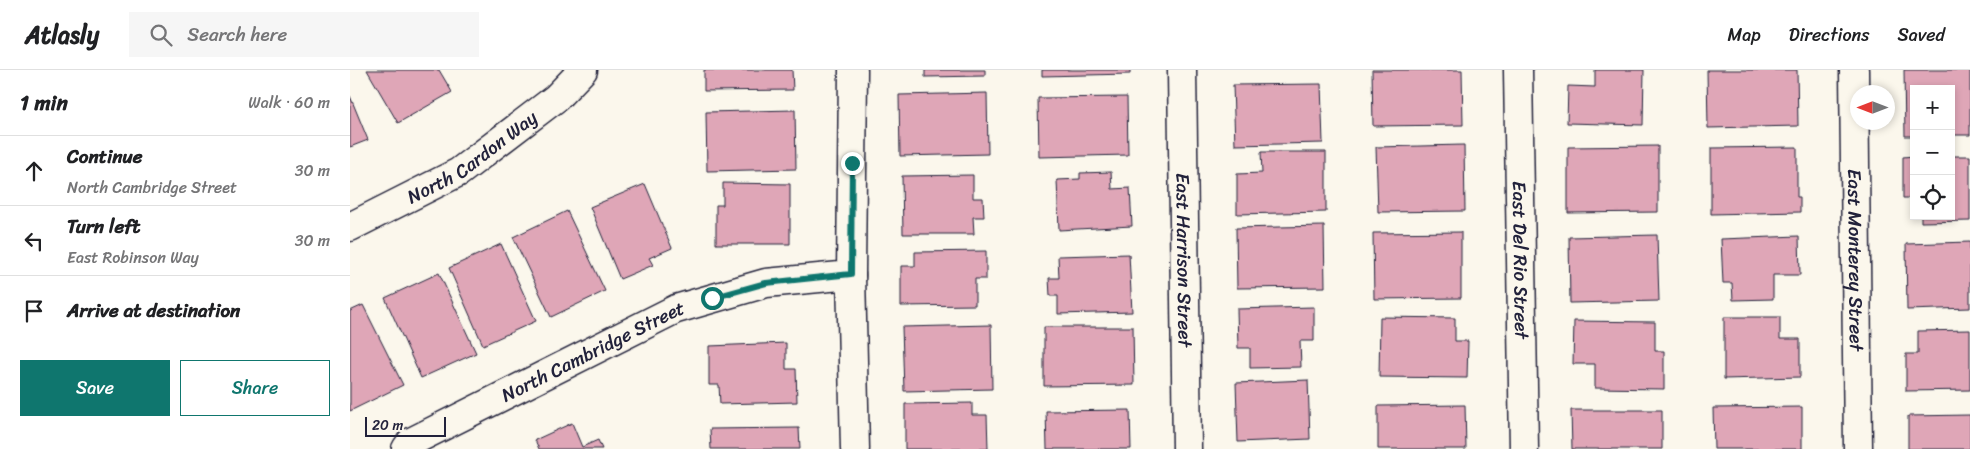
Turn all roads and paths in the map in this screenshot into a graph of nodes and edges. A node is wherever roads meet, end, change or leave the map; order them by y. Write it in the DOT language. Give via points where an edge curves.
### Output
graph roads {
  1 [pos="583,70"];
  2 [pos="853,70"];
  3 [pos="1182,70"];
  4 [pos="1518,70"];
  5 [pos="1854,70"];
  6 [pos="350,227"];
  7 [pos="851,274"];
  8 [pos="406,449"];
  9 [pos="855,449"];
  10 [pos="1187,449"];
  11 [pos="1524,449"];
  12 [pos="1858,449"];
  1 -- 6 [label="street, North Cardon Way" via="556,98 459,172"];
  2 -- 7 [label="street"];
  3 -- 10 [label="street, East Harrison Street"];
  4 -- 11 [label="street, East Del Rio Street"];
  5 -- 12 [label="street, East Monterey Street"];
  7 -- 8 [label="street, North Cambridge Street" via="766,283 676,309 411,442"];
  7 -- 9 [label="street"];
}
